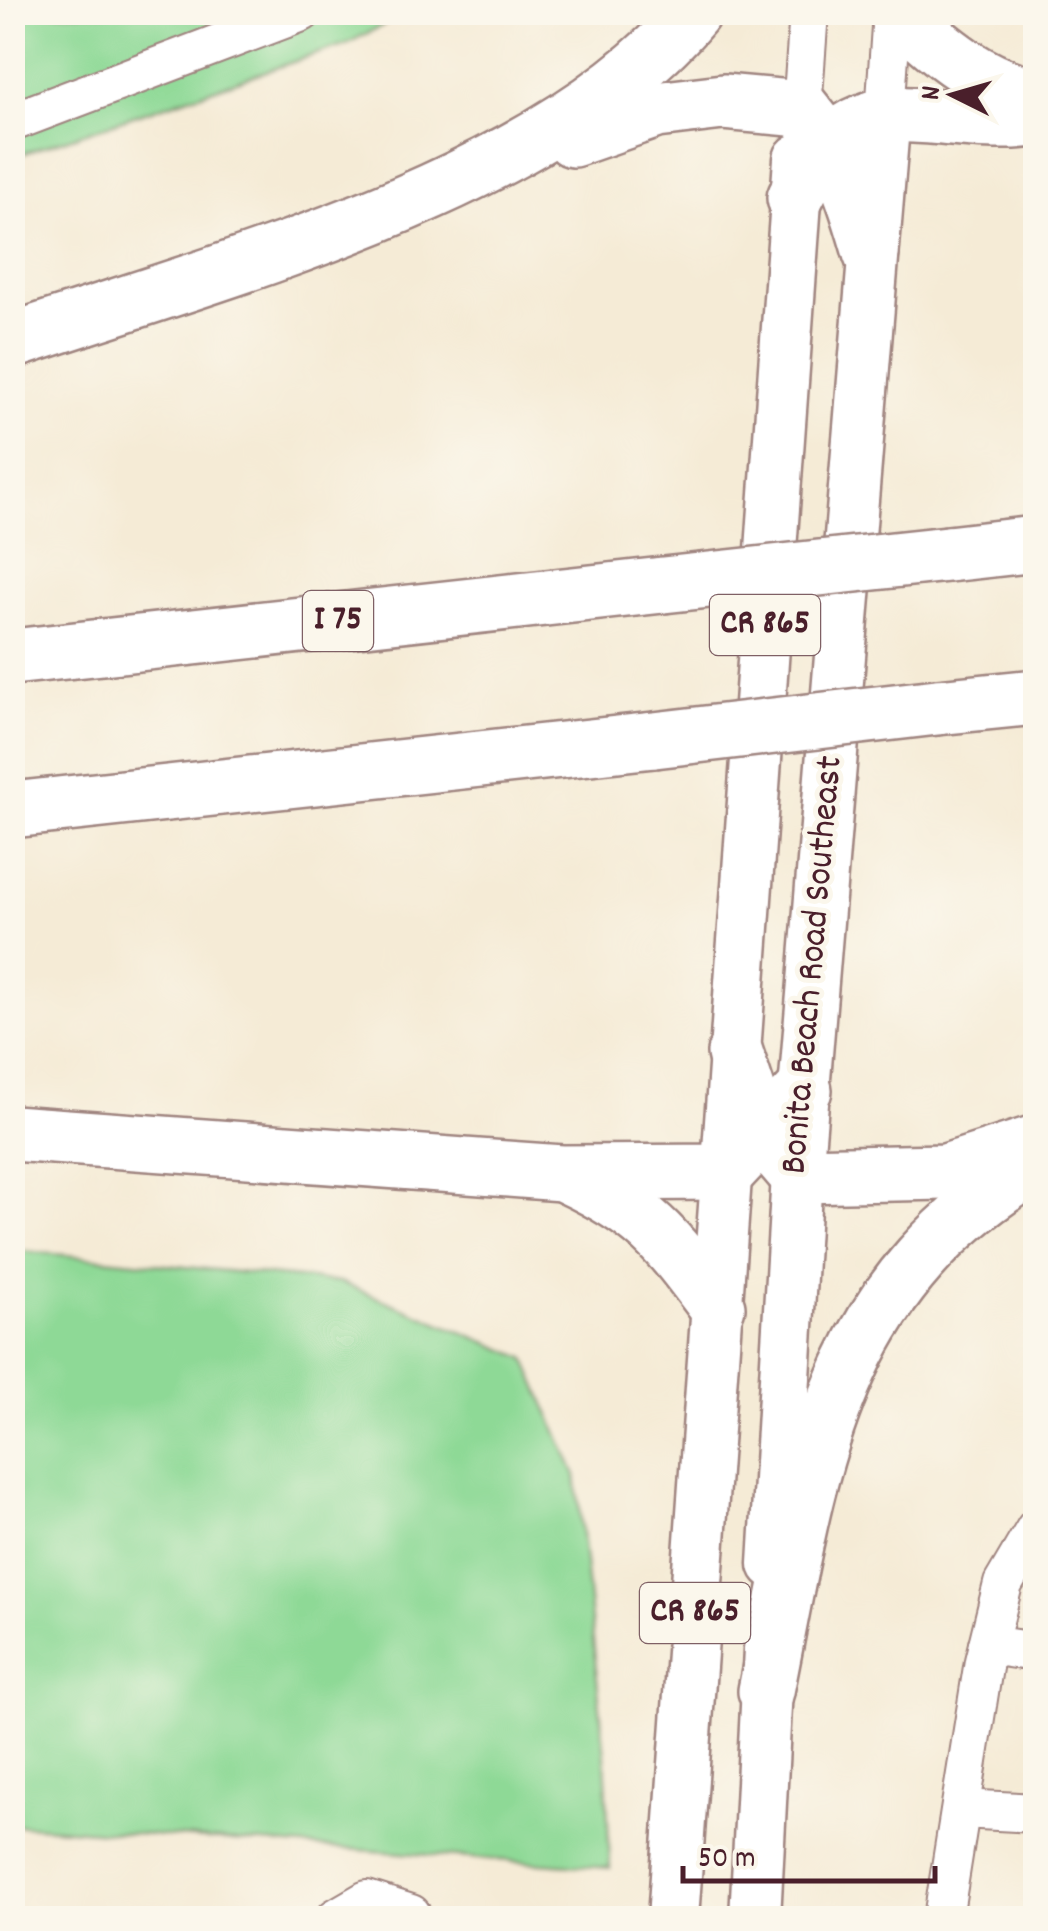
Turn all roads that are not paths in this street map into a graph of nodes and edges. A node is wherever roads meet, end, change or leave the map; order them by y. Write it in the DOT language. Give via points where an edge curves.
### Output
graph roads {
  1 [pos="302,12"];
  2 [pos="692,12"];
  3 [pos="809,12"];
  4 [pos="892,12"];
  5 [pos="900,12"];
  6 [pos="1036,96"];
  7 [pos="885,114"];
  8 [pos="1036,119"];
  9 [pos="12,122"];
  10 [pos="816,125"];
  11 [pos="795,198"];
  12 [pos="379,214"];
  13 [pos="872,253"];
  14 [pos="12,341"];
  15 [pos="1036,544"];
  16 [pos="12,657"];
  17 [pos="1036,696"];
  18 [pos="12,810"];
  19 [pos="734,1053"];
  20 [pos="804,1090"];
  21 [pos="12,1134"];
  22 [pos="1036,1144"];
  23 [pos="744,1153"];
  24 [pos="1036,1165"];
  25 [pos="562,1173"];
  26 [pos="797,1176"];
  27 [pos="718,1306"];
  28 [pos="1036,1528"];
  29 [pos="988,1646"];
  30 [pos="1036,1652"];
  31 [pos="766,1691"];
  32 [pos="961,1809"];
  33 [pos="1036,1813"];
  34 [pos="336,1918"];
  35 [pos="411,1918"];
  36 [pos="674,1918"];
  37 [pos="756,1918"];
  38 [pos="943,1918"];
  1 -- 9 [label="street"];
  2 -- 12 [label="highway" via="645,63 578,113"];
  3 -- 10 [label="street"];
  4 -- 7 [label="street, Bonita Beach Road Southeast / CR 865"];
  5 -- 6 [label="highway" via="938,49 980,76"];
  7 -- 8 [label="highway"];
  7 -- 10 [label="highway"];
  7 -- 13 [label="main road, Bonita Beach Road Southeast / CR 865"];
  10 -- 11 [label="highway"];
  10 -- 12 [label="highway" via="724,102 656,110"];
  10 -- 13 [label="highway" via="849,176"];
  11 -- 19 [label="main road, Bonita Beach Road Southeast / CR 865"];
  12 -- 14 [label="highway"];
  13 -- 20 [label="main road, Bonita Beach Road Southeast / CR 865"];
  15 -- 16 [label="highway, I 75, bridge"];
  17 -- 18 [label="highway, bridge"];
  19 -- 23 [label="highway"];
  20 -- 23 [label="highway"];
  20 -- 26 [label="main road, Bonita Beach Road Southeast / CR 865"];
  21 -- 25 [label="highway"];
  22 -- 26 [label="highway" via="946,1172"];
  23 -- 25 [label="highway"];
  23 -- 26 [label="highway"];
  23 -- 27 [label="main road, Bonita Beach Road Southeast / CR 865"];
  24 -- 31 [label="highway" via="937,1242 856,1351 821,1432"];
  25 -- 27 [label="highway" via="639,1215"];
  26 -- 31 [label="main road, Bonita Beach Road Southeast / CR 865"];
  27 -- 36 [label="main road, Bonita Beach Road Southeast / CR 865"];
  28 -- 29 [label="street" via="1003,1584"];
  29 -- 30 [label="street"];
  29 -- 32 [label="street"];
  31 -- 37 [label="main road, Bonita Beach Road Southeast / CR 865"];
  32 -- 33 [label="street"];
  32 -- 38 [label="street"];
  34 -- 35 [label="street" via="367,1900"];
}
